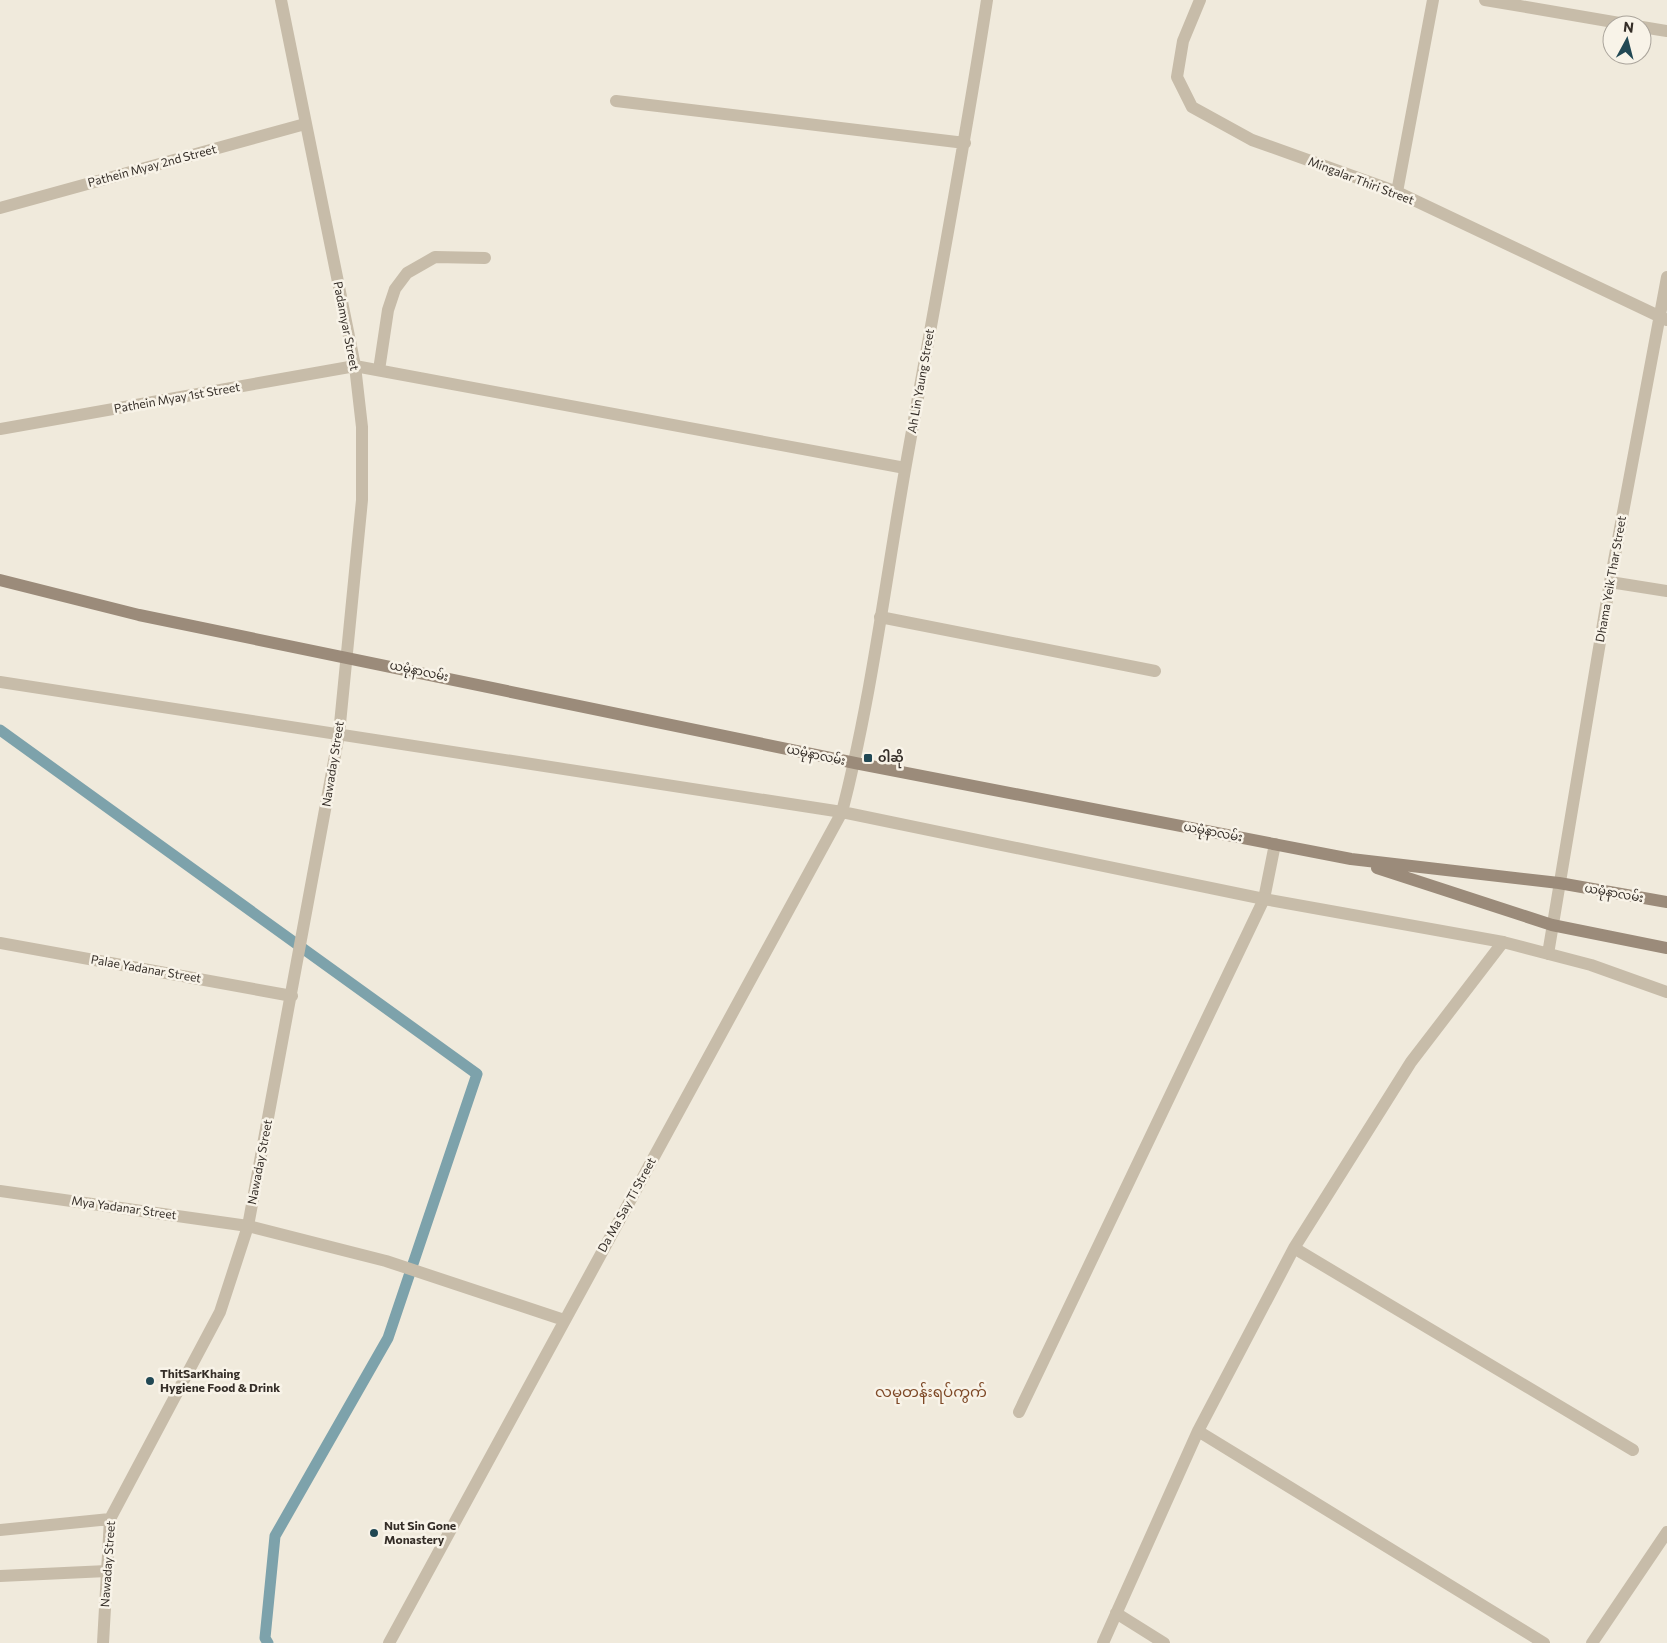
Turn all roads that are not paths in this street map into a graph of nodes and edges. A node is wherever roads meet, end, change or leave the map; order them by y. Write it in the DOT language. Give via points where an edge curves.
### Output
graph roads {
  1 [pos="281,0"];
  2 [pos="987,0"];
  3 [pos="1200,0"];
  4 [pos="1434,0"];
  5 [pos="1485,0"];
  6 [pos="1602,20"];
  7 [pos="1652,29"];
  8 [pos="1667,31"];
  9 [pos="616,101"];
  10 [pos="305,124"];
  11 [pos="965,143"];
  12 [pos="1397,192"];
  13 [pos="0,208"];
  14 [pos="485,258"];
  15 [pos="1667,277"];
  16 [pos="1664,320"];
  17 [pos="354,366"];
  18 [pos="378,370"];
  19 [pos="0,429"];
  20 [pos="905,468"];
  21 [pos="0,580"];
  22 [pos="1610,582"];
  23 [pos="1667,592"];
  24 [pos="880,617"];
  25 [pos="346,656"];
  26 [pos="1156,671"];
  27 [pos="0,682"];
  28 [pos="339,734"];
  29 [pos="855,763"];
  30 [pos="842,812"];
  31 [pos="1275,844"];
  32 [pos="1351,859"];
  33 [pos="1559,883"];
  34 [pos="1264,899"];
  35 [pos="1667,902"];
  36 [pos="1552,925"];
  37 [pos="1503,942"];
  38 [pos="0,943"];
  39 [pos="1667,948"];
  40 [pos="1548,954"];
  41 [pos="1667,992"];
  42 [pos="292,996"];
  43 [pos="0,1191"];
  44 [pos="248,1226"];
  45 [pos="1294,1248"];
  46 [pos="564,1320"];
  47 [pos="1019,1412"];
  48 [pos="1198,1431"];
  49 [pos="1633,1450"];
  50 [pos="110,1519"];
  51 [pos="0,1530"];
  52 [pos="1667,1532"];
  53 [pos="107,1571"];
  54 [pos="0,1576"];
  55 [pos="1116,1613"];
  56 [pos="103,1643"];
  57 [pos="389,1643"];
  58 [pos="1103,1643"];
  59 [pos="1164,1643"];
  60 [pos="1544,1643"];
  61 [pos="1592,1643"];
  1 -- 10 [label="street, Padamyar Street"];
  2 -- 11 [label="street, Ah Lin Yaung Street"];
  3 -- 12 [label="street, Mingalar Thiri Street" via="1183,41 1177,76 1192,107 1252,140"];
  4 -- 12 [label="street"];
  5 -- 6 [label="street"];
  7 -- 8 [label="street"];
  9 -- 11 [label="street"];
  10 -- 13 [label="street, Pathein Myay 2nd Street"];
  10 -- 17 [label="street, Padamyar Street"];
  11 -- 20 [label="street, Ah Lin Yaung Street"];
  12 -- 16 [label="street, Mingalar Thiri Street"];
  14 -- 18 [label="street" via="435,257 407,273 395,289 388,310"];
  15 -- 16 [label="street, Dhama Yeik Thar Street"];
  16 -- 22 [label="street, Dhama Yeik Thar Street"];
  17 -- 18 [label="street, Pathein Myay 1st Street"];
  17 -- 19 [label="street, Pathein Myay 1st Street"];
  17 -- 25 [label="street, Padamyar Street" via="362,426 362,500"];
  18 -- 20 [label="street, Pathein Myay 1st Street"];
  20 -- 24 [label="street, Ah Lin Yaung Street"];
  21 -- 25 [label="main road, ယမုံနာလမ်း" via="139,614"];
  22 -- 23 [label="street"];
  22 -- 33 [label="street, Dhama Yeik Thar Street"];
  24 -- 26 [label="street"];
  24 -- 29 [label="street, Ah Lin Yaung Street"];
  25 -- 28 [label="street, Nawaday Street"];
  25 -- 29 [label="main road, ယမုံနာလမ်း"];
  27 -- 28 [label="street"];
  28 -- 30 [label="street"];
  28 -- 42 [label="street, Nawaday Street"];
  29 -- 30 [label="street, Da Ma Say Ti Street"];
  29 -- 31 [label="main road, ယမုံနာလမ်း"];
  30 -- 34 [label="street"];
  30 -- 46 [label="street, Da Ma Say Ti Street"];
  31 -- 32 [label="main road, ယမုံနာလမ်း"];
  31 -- 34 [label="street"];
  32 -- 33 [label="main road, ယမုံနာလမ်း"];
  32 -- 36 [label="main road"];
  33 -- 35 [label="main road, ယမုံနာလမ်း"];
  33 -- 36 [label="street, Dhama Yeik Thar Street"];
  34 -- 37 [label="street"];
  34 -- 47 [label="street"];
  36 -- 39 [label="main road"];
  36 -- 40 [label="street, Dhama Yeik Thar Street"];
  37 -- 40 [label="street"];
  37 -- 45 [label="street" via="1411,1062"];
  38 -- 42 [label="street, Palae Yadanar Street"];
  40 -- 41 [label="street" via="1591,965"];
  42 -- 44 [label="street, Nawaday Street"];
  43 -- 44 [label="street, Mya Yadanar Street"];
  44 -- 46 [label="street, Mya Yadanar Street" via="386,1261"];
  44 -- 50 [label="street, Nawaday Street" via="220,1312"];
  45 -- 48 [label="street"];
  45 -- 49 [label="street"];
  46 -- 57 [label="street, Da Ma Say Ti Street"];
  48 -- 55 [label="street"];
  48 -- 60 [label="street"];
  50 -- 51 [label="street"];
  50 -- 53 [label="street, Nawaday Street"];
  52 -- 61 [label="street"];
  53 -- 54 [label="street"];
  53 -- 56 [label="street, Nawaday Street"];
  55 -- 58 [label="street"];
  55 -- 59 [label="street"];
}
